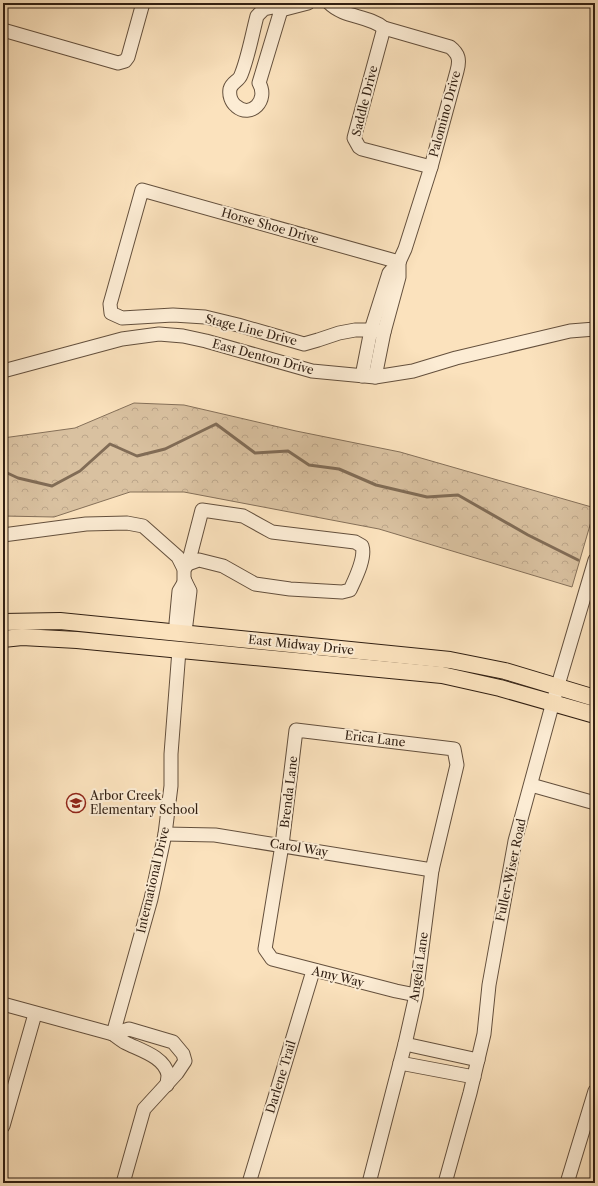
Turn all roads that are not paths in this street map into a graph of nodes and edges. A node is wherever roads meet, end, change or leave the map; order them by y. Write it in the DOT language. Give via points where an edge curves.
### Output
graph roads {
  1 [pos="144,3"];
  2 [pos="308,3"];
  3 [pos="329,3"];
  4 [pos="281,10"];
  5 [pos="384,28"];
  6 [pos="3,30"];
  7 [pos="431,167"];
  8 [pos="142,190"];
  9 [pos="399,262"];
  10 [pos="595,329"];
  11 [pos="371,330"];
  12 [pos="384,332"];
  13 [pos="3,371"];
  14 [pos="369,376"];
  15 [pos="3,535"];
  16 [pos="595,560"];
  17 [pos="185,571"];
  18 [pos="3,622"];
  19 [pos="182,634"];
  20 [pos="3,639"];
  21 [pos="179,650"];
  22 [pos="558,686"];
  23 [pos="595,698"];
  24 [pos="553,702"];
  25 [pos="595,715"];
  26 [pos="296,730"];
  27 [pos="454,749"];
  28 [pos="531,785"];
  29 [pos="595,803"];
  30 [pos="165,834"];
  31 [pos="282,845"];
  32 [pos="432,870"];
  33 [pos="265,949"];
  34 [pos="312,970"];
  35 [pos="416,995"];
  36 [pos="3,1004"];
  37 [pos="36,1014"];
  38 [pos="113,1034"];
  39 [pos="405,1044"];
  40 [pos="478,1060"];
  41 [pos="400,1063"];
  42 [pos="474,1077"];
  43 [pos="166,1085"];
  44 [pos="595,1091"];
  45 [pos="592,1112"];
  46 [pos="3,1126"];
  47 [pos="122,1183"];
  48 [pos="248,1183"];
  49 [pos="369,1183"];
  50 [pos="445,1183"];
  51 [pos="567,1183"];
  1 -- 6 [label="street" via="128,56 125,61 118,63"];
  2 -- 4 [label="street"];
  3 -- 5 [label="street, Palomino Drive" via="336,10 378,23"];
  4 -- 4 [label="street" via="273,7 264,9 257,16 241,78 232,84 230,90 231,100 239,108 250,109 262,98 262,87 259,83"];
  5 -- 7 [label="street, Palomino Drive" via="450,47 459,56"];
  5 -- 7 [label="street, Saddle Drive" via="354,138 362,149"];
  7 -- 9 [label="street, Palomino Drive"];
  8 -- 9 [label="street, Horse Shoe Drive"];
  8 -- 11 [label="street, Stage Line Drive" via="110,304 111,313 122,318 173,315 205,318 304,344 338,333"];
  9 -- 11 [label="street, Palomino Drive" via="389,273"];
  9 -- 12 [label="street, Palomino Drive" via="399,277"];
  10 -- 14 [label="street, East Denton Drive" via="570,331 413,371"];
  11 -- 12 [label="street, Stage Line Drive"];
  11 -- 14 [label="street, Palomino Drive"];
  12 -- 14 [label="street, Palomino Drive"];
  13 -- 14 [label="street, East Denton Drive" via="122,339 159,334 206,341 312,371"];
  15 -- 17 [label="street" via="86,524 127,523 143,526 178,557"];
  16 -- 22 [label="street, Fuller-Wiser Road"];
  17 -- 17 [label="street" via="199,560 223,566 255,584 342,592 350,590 364,552 362,546 355,542 272,532 243,516 202,510"];
  17 -- 19 [label="street" via="185,581 190,591 186,624"];
  18 -- 19 [label="main road, East Midway Drive" via="60,621"];
  19 -- 21 [label="main road"];
  19 -- 22 [label="main road, East Midway Drive" via="450,660 505,671"];
  20 -- 21 [label="main road, East Midway Drive" via="77,640"];
  21 -- 24 [label="main road, East Midway Drive" via="442,675"];
  21 -- 30 [label="street, International Drive" via="171,786"];
  22 -- 23 [label="main road, East Midway Drive"];
  22 -- 24 [label="street, Fuller-Wiser Road"];
  24 -- 25 [label="main road, East Midway Drive"];
  24 -- 28 [label="street, Fuller-Wiser Road"];
  26 -- 27 [label="street, Erica Lane"];
  26 -- 31 [label="street, Brenda Lane"];
  27 -- 32 [label="street, Angela Lane" via="457,765"];
  28 -- 29 [label="street"];
  28 -- 40 [label="street, Fuller-Wiser Road" via="515,841"];
  30 -- 31 [label="street, Carol Way" via="215,835"];
  30 -- 38 [label="street, International Drive" via="151,899"];
  31 -- 32 [label="street, Carol Way"];
  31 -- 33 [label="street, Brenda Lane"];
  32 -- 35 [label="street, Angela Lane"];
  33 -- 34 [label="street, Amy Way" via="272,960"];
  34 -- 35 [label="street, Amy Way"];
  34 -- 48 [label="street, Darlene Trail"];
  35 -- 39 [label="street, Angela Lane"];
  36 -- 37 [label="street"];
  37 -- 38 [label="street"];
  37 -- 46 [label="street"];
  38 -- 43 [label="street" via="157,1059 168,1076"];
  38 -- 43 [label="street" via="129,1029 173,1042 183,1054 185,1061"];
  39 -- 40 [label="street"];
  39 -- 41 [label="street, Angela Lane"];
  40 -- 42 [label="street, Fuller-Wiser Road"];
  41 -- 42 [label="street"];
  41 -- 49 [label="street, Angela Lane"];
  42 -- 50 [label="street, Fuller-Wiser Road"];
  43 -- 47 [label="street" via="144,1110"];
  44 -- 45 [label="street"];
  45 -- 51 [label="street"];
}
